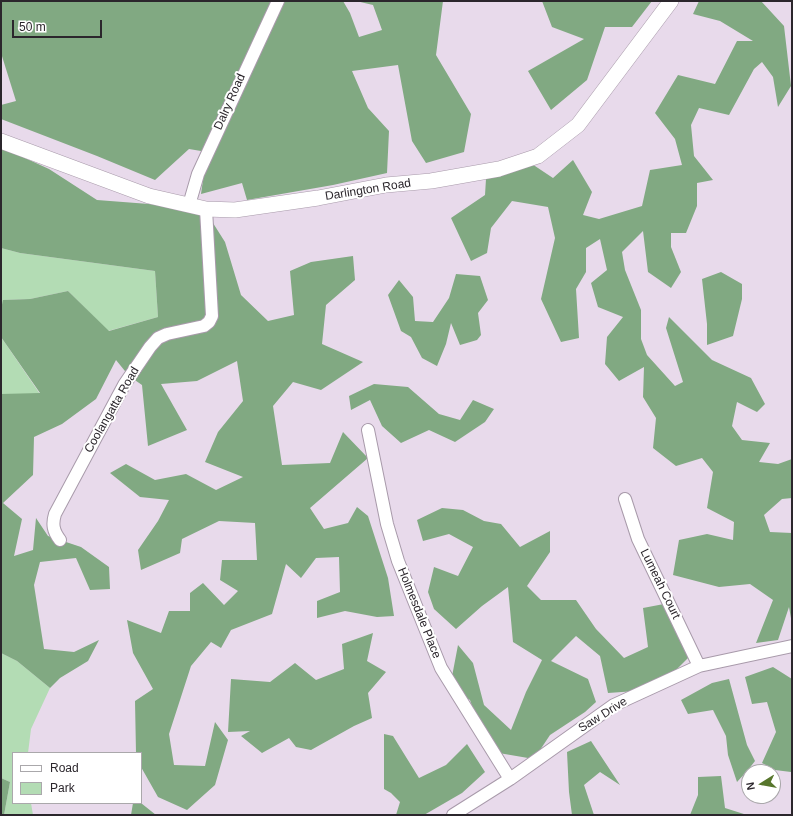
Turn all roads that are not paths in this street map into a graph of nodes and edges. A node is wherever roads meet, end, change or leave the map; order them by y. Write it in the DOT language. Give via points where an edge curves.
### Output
graph roads {
  1 [pos="278,1"];
  2 [pos="671,1"];
  3 [pos="1,141"];
  4 [pos="189,205"];
  5 [pos="206,209"];
  6 [pos="368,430"];
  7 [pos="625,499"];
  8 [pos="60,540"];
  9 [pos="792,646"];
  10 [pos="699,666"];
  11 [pos="510,779"];
  12 [pos="453,815"];
  1 -- 4 [label="street, Dalry Road" via="198,174"];
  2 -- 5 [label="street, Darlington Road" via="578,126 538,156 499,169 431,181 386,185 235,210"];
  3 -- 4 [label="street, Darlington Road" via="149,196"];
  4 -- 5 [label="street, Darlington Road"];
  5 -- 8 [label="street, Coolangatta Road" via="212,316 204,326 158,338 124,385 55,514 53,527"];
  6 -- 11 [label="street, Holmesdale Place" via="387,524 398,561 438,661"];
  7 -- 10 [label="street, Lumeah Court" via="638,539"];
  9 -- 10 [label="street, Saw Drive"];
  10 -- 11 [label="street, Saw Drive" via="614,705"];
  11 -- 12 [label="street, Saw Drive"];
}
